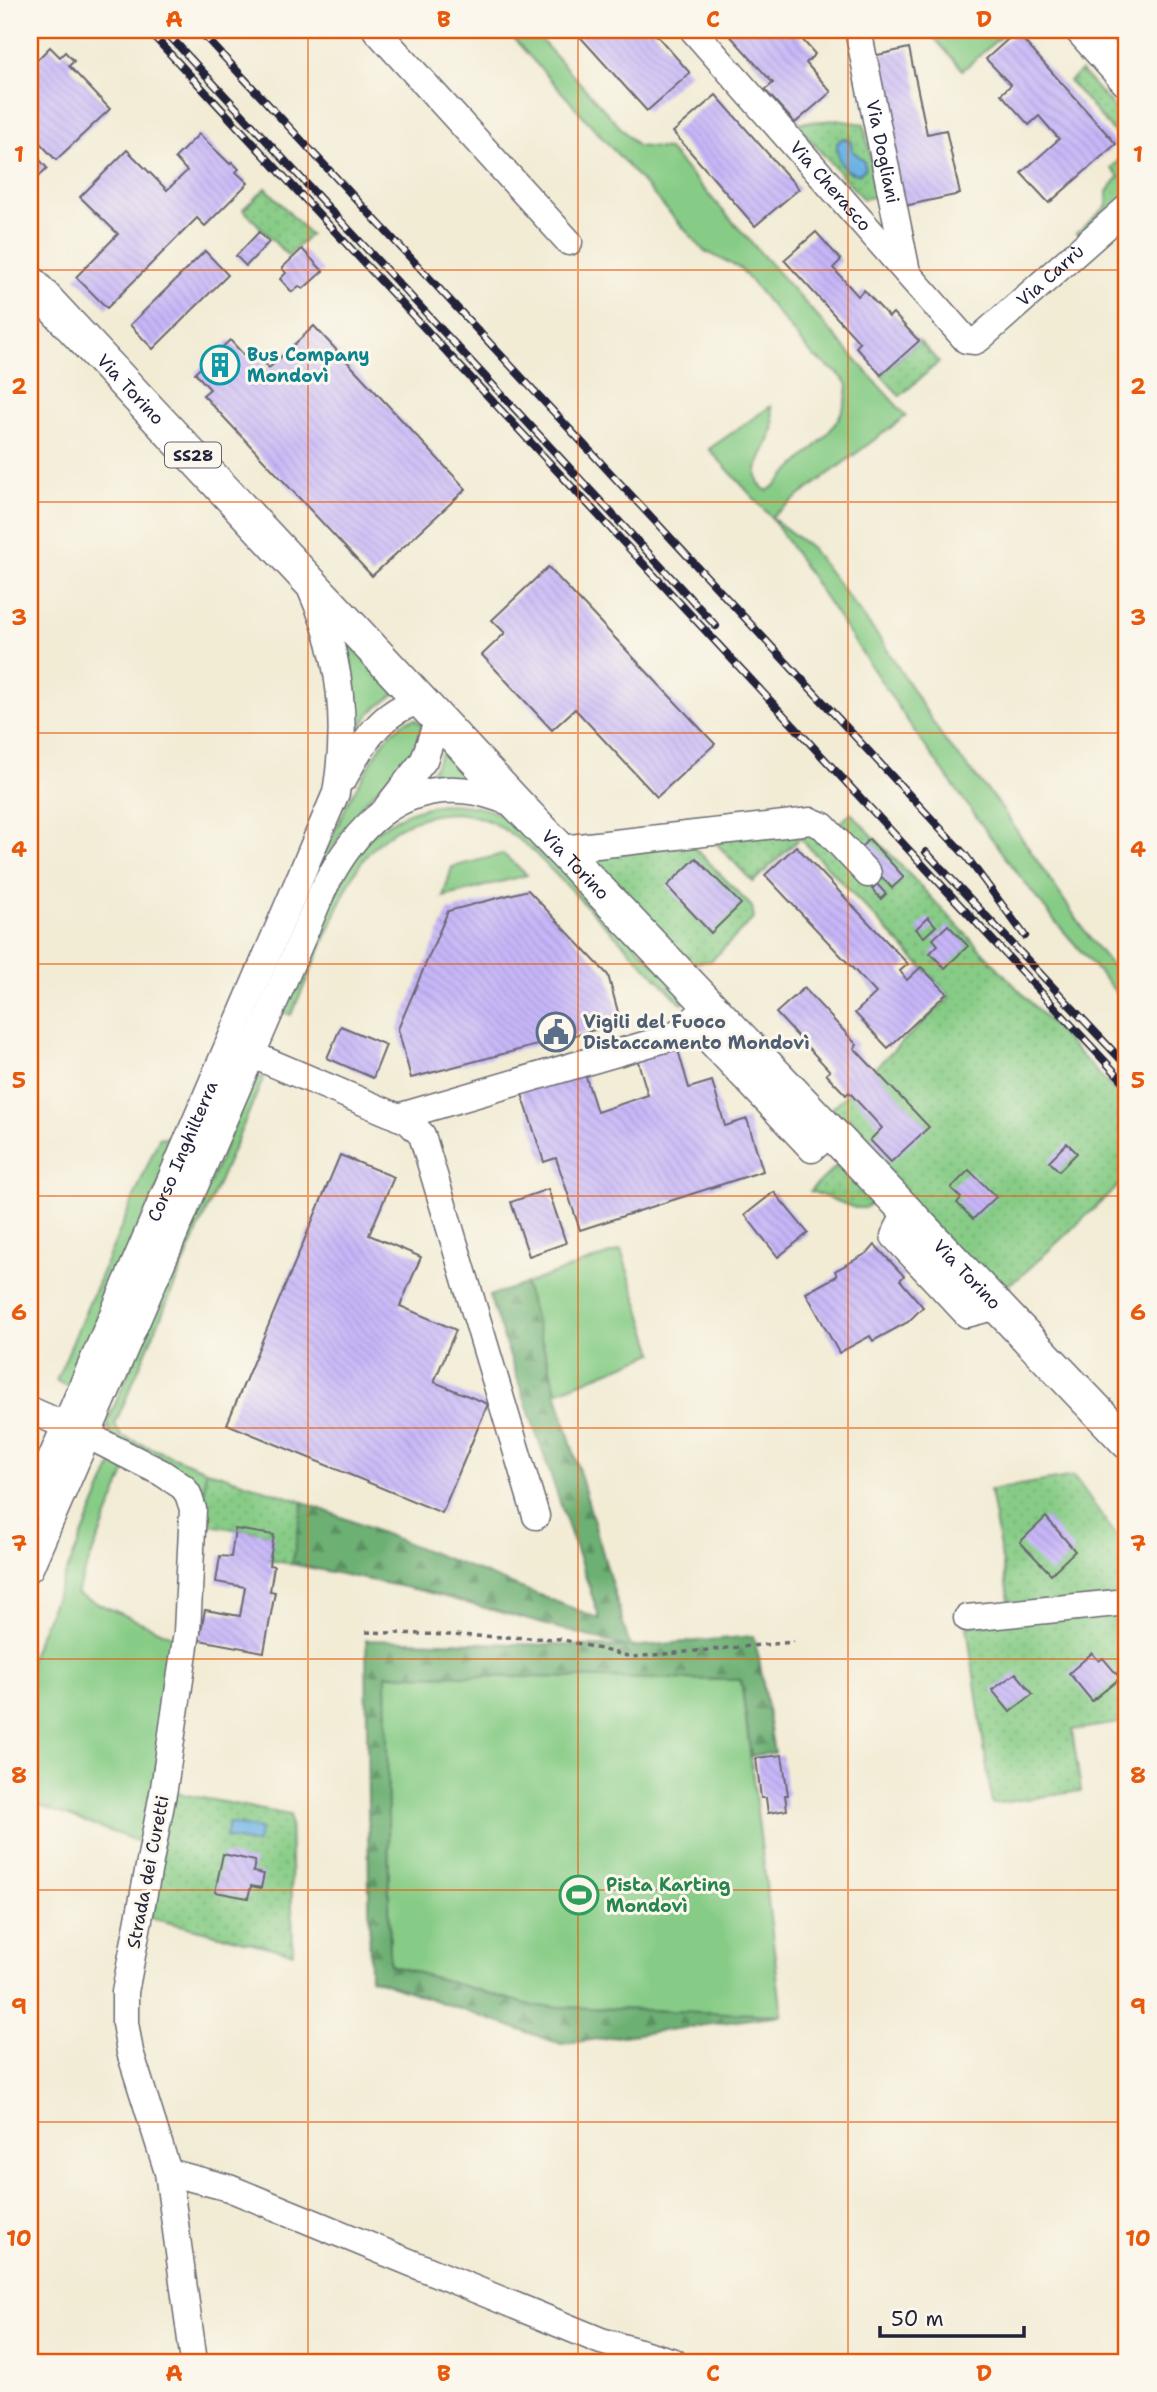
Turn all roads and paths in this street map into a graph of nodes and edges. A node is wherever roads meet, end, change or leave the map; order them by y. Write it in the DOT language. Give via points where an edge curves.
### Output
graph roads {
  1 [pos="376,30"];
  2 [pos="693,30"];
  3 [pos="858,30"];
  4 [pos="1082,30"];
  5 [pos="1127,80"];
  6 [pos="1127,208"];
  7 [pos="569,242"];
  8 [pos="907,273"];
  9 [pos="30,282"];
  10 [pos="971,341"];
  11 [pos="299,569"];
  12 [pos="430,710"];
  13 [pos="336,793"];
  14 [pos="518,805"];
  15 [pos="384,811"];
  16 [pos="561,849"];
  17 [pos="869,874"];
  18 [pos="701,1014"];
  19 [pos="240,1049"];
  20 [pos="398,1117"];
  21 [pos="30,1410"];
  22 [pos="76,1430"];
  23 [pos="1127,1442"];
  24 [pos="30,1508"];
  25 [pos="536,1516"];
  26 [pos="30,1567"];
  27 [pos="1127,1602"];
  28 [pos="967,1618"];
  29 [pos="366,1633"];
  30 [pos="794,1642"];
  31 [pos="168,2172"];
  32 [pos="194,2362"];
  33 [pos="674,2362"];
  1 -- 7 [label="street"];
  2 -- 8 [label="street, Via Cherasco"];
  3 -- 8 [label="street, Via Dogliani"];
  4 -- 5 [label="main road"];
  6 -- 10 [label="street, Via Carrù" via="980,338"];
  8 -- 10 [label="street, Via Cherasco" via="962,337"];
  9 -- 11 [label="main road, Via Torino / SS28"];
  11 -- 12 [label="main road, Via Torino / SS28"];
  11 -- 13 [label="street, Corso Inghilterra" via="319,607 334,654 343,739"];
  12 -- 13 [label="street, Corso Inghilterra" via="400,708 380,722"];
  12 -- 14 [label="main road, Via Torino / SS28"];
  12 -- 15 [label="street, Corso Inghilterra" via="424,760"];
  13 -- 19 [label="street, Corso Inghilterra"];
  14 -- 15 [label="street, Corso Inghilterra" via="475,792 443,790"];
  14 -- 16 [label="main road, Via Torino / SS28"];
  15 -- 19 [label="street, Corso Inghilterra" via="354,837 333,869"];
  16 -- 17 [label="street" via="811,821 823,826"];
  16 -- 18 [label="main road, Via Torino / SS28"];
  18 -- 20 [label="street" via="675,1036"];
  18 -- 23 [label="main road, Via Torino / SS28" via="831,1132"];
  19 -- 20 [label="street"];
  19 -- 22 [label="street, Corso Inghilterra"];
  20 -- 25 [label="street" via="419,1129 424,1140"];
  21 -- 22 [label="street, Strada dei Curetti"];
  22 -- 24 [label="street, Corso Inghilterra"];
  22 -- 26 [label="street, Corso Inghilterra"];
  22 -- 31 [label="street, Strada dei Curetti" via="174,1480 188,1494 193,1509 187,1632 124,2007 130,2052"];
  27 -- 28 [label="street"];
  29 -- 30 [label="path" via="560,1639 632,1657"];
  31 -- 32 [label="street, Strada dei Curetti"];
  31 -- 33 [label="street" via="229,2188 601,2341"];
}
